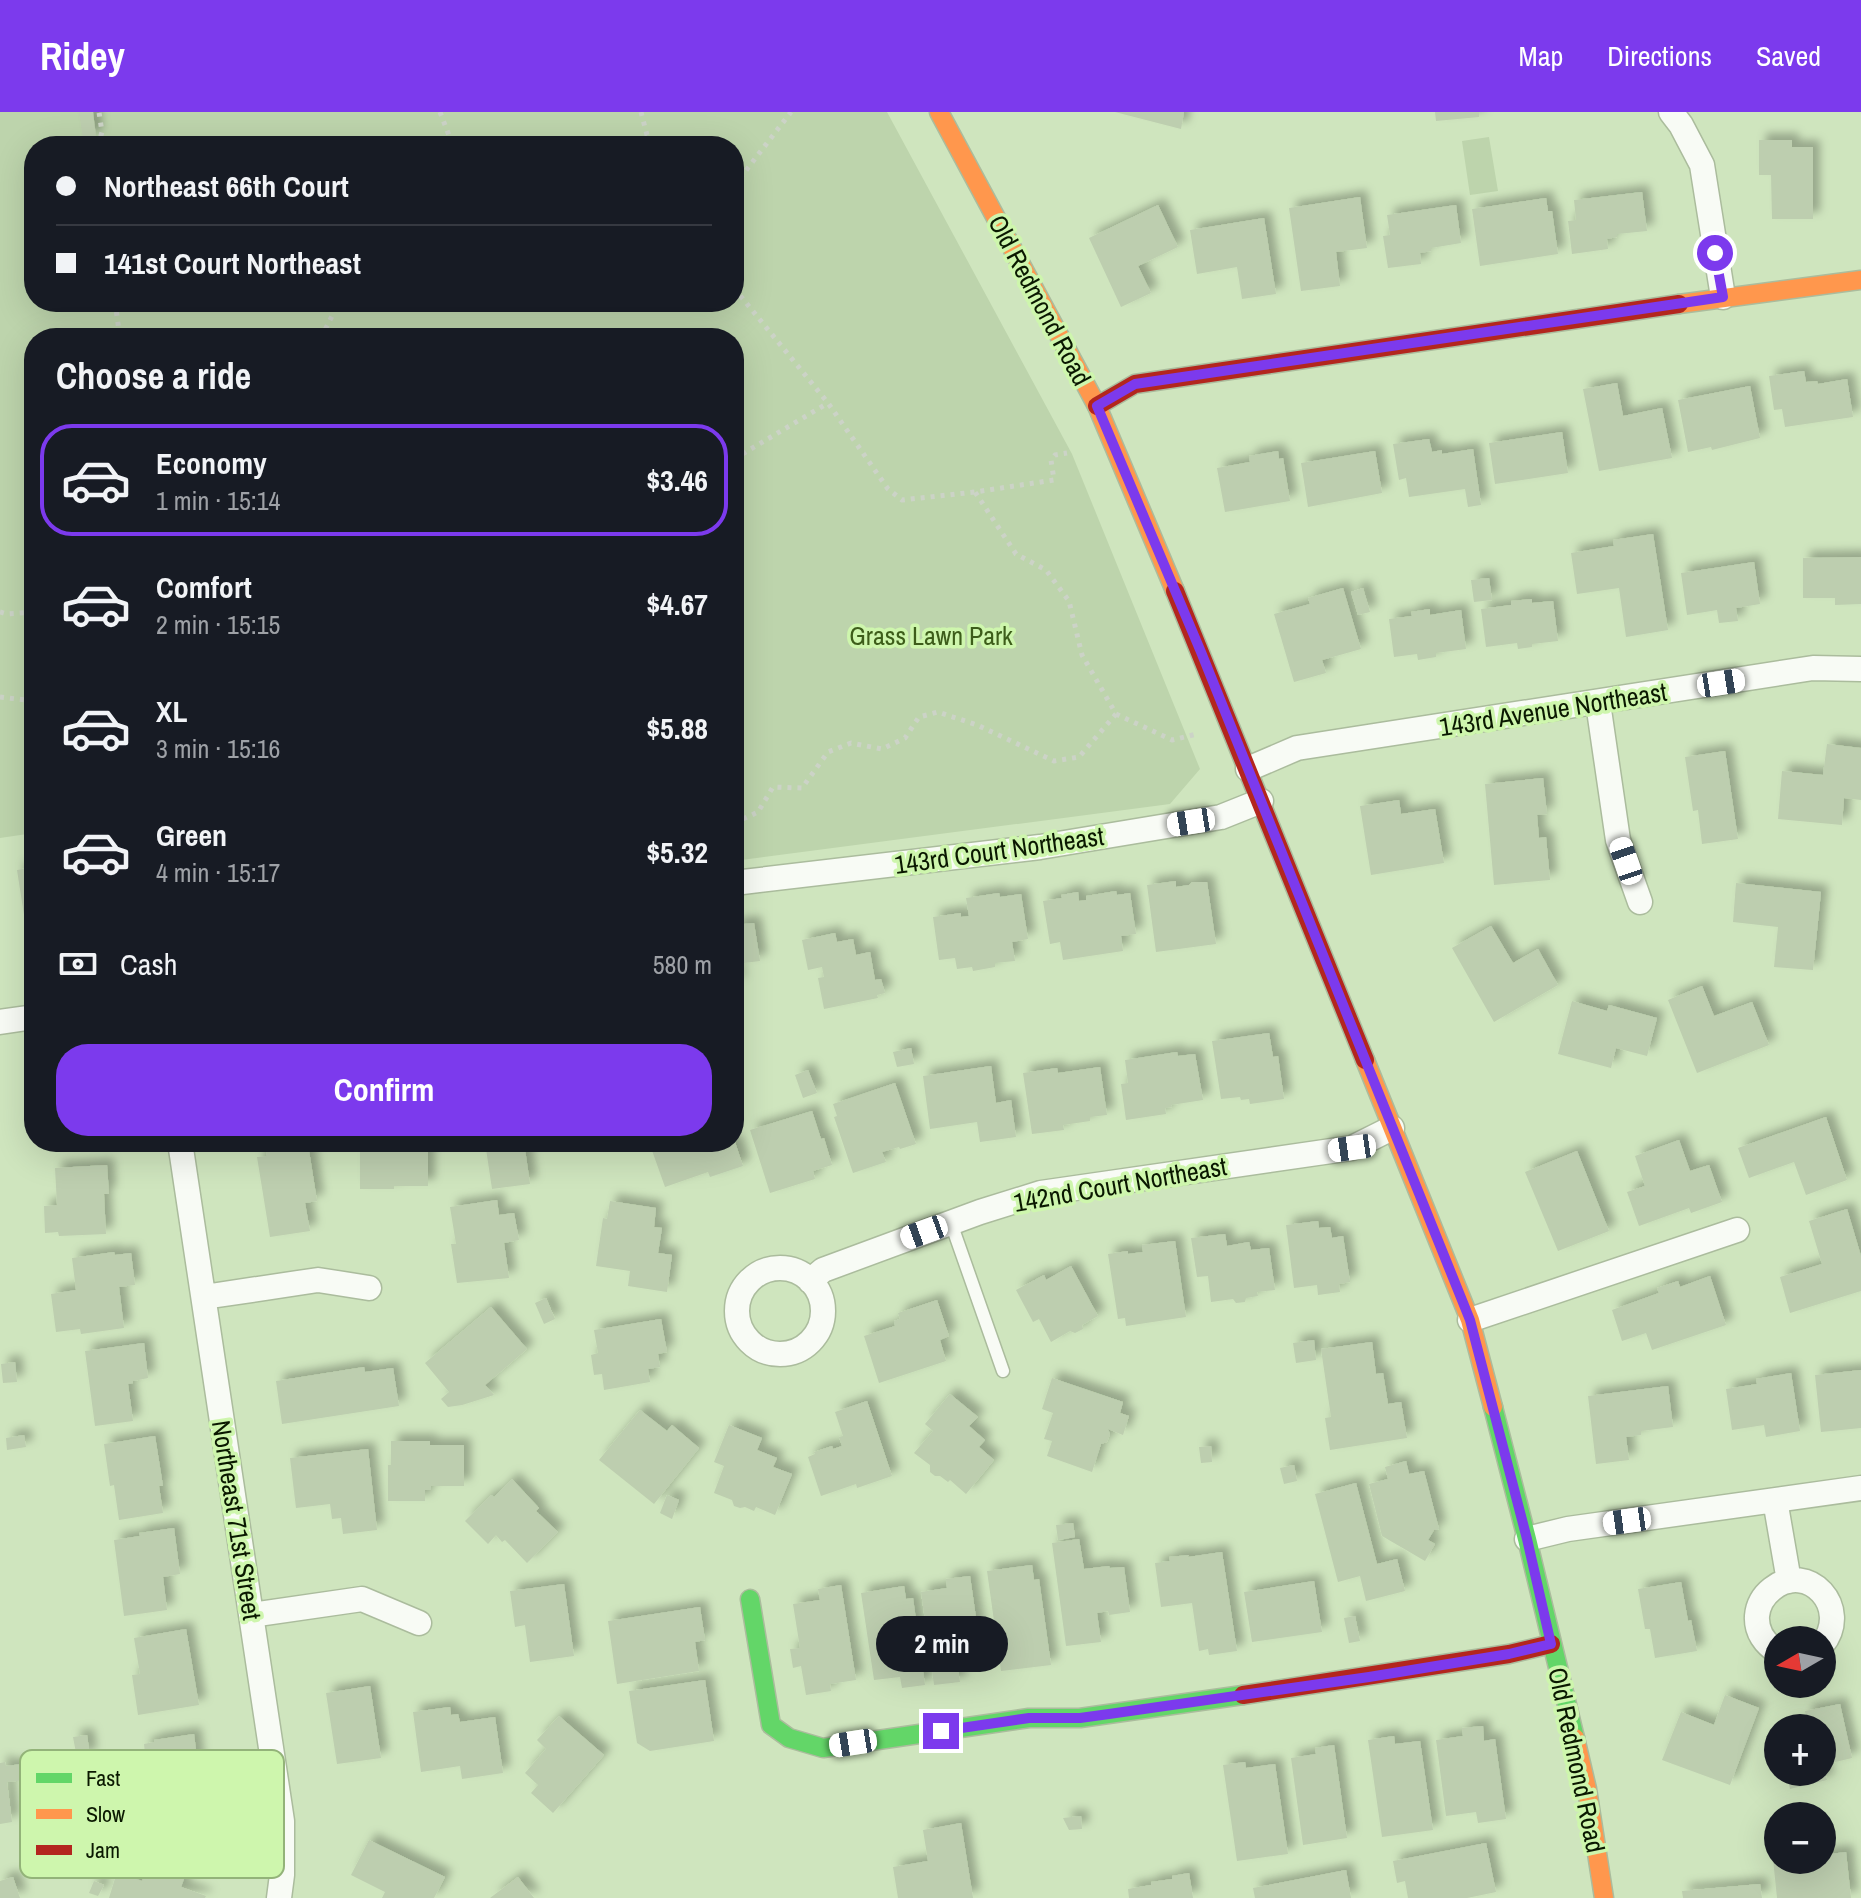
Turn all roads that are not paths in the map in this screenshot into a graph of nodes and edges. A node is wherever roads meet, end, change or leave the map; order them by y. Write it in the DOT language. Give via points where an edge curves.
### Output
graph roads {
  1 [pos="939,112"];
  2 [pos="1671,112"];
  3 [pos="1861,280"];
  4 [pos="1723,297"];
  5 [pos="1097,406"];
  6 [pos="1861,669"];
  7 [pos="1598,703"];
  8 [pos="1248,769"];
  9 [pos="1261,801"];
  10 [pos="744,882"];
  11 [pos="1640,902"];
  12 [pos="24,1018"];
  13 [pos="0,1022"];
  14 [pos="1392,1128"];
  15 [pos="182,1152"];
  16 [pos="951,1223"];
  17 [pos="1737,1230"];
  18 [pos="810,1281"];
  19 [pos="369,1288"];
  20 [pos="204,1297"];
  21 [pos="1470,1320"];
  22 [pos="1003,1371"];
  23 [pos="1861,1488"];
  24 [pos="1775,1500"];
  25 [pos="1527,1539"];
  26 [pos="1789,1581"];
  27 [pos="750,1599"];
  28 [pos="251,1615"];
  29 [pos="419,1623"];
  30 [pos="1832,1626"];
  31 [pos="1764,1640"];
  32 [pos="1551,1644"];
  33 [pos="271,1750"];
  34 [pos="282,1878"];
  35 [pos="279,1898"];
  36 [pos="1604,1898"];
  1 -- 5 [label="main road, Old Redmond Road"];
  2 -- 4 [label="street" via="1702,165"];
  3 -- 4 [label="main road"];
  4 -- 5 [label="main road" via="1135,384"];
  5 -- 8 [label="main road, Old Redmond Road"];
  6 -- 7 [label="street, 143rd Avenue Northeast" via="1813,668"];
  7 -- 8 [label="street, 143rd Avenue Northeast" via="1297,748"];
  7 -- 11 [label="street" via="1618,840"];
  8 -- 9 [label="main road, Old Redmond Road"];
  9 -- 10 [label="street, 143rd Court Northeast" via="1221,817 1040,847"];
  9 -- 14 [label="main road, Old Redmond Road"];
  12 -- 13 [label="street"];
  14 -- 16 [label="street, 142nd Court Northeast" via="1352,1148 1041,1193"];
  14 -- 21 [label="main road, Old Redmond Road"];
  15 -- 20 [label="street, Northeast 71st Street"];
  16 -- 18 [label="street, 142nd Court Northeast" via="823,1270"];
  16 -- 22 [label="lane"];
  17 -- 21 [label="street"];
  19 -- 20 [label="street" via="318,1280"];
  20 -- 28 [label="street, Northeast 71st Street"];
  21 -- 25 [label="main road, Old Redmond Road"];
  23 -- 24 [label="street"];
  24 -- 25 [label="street"];
  24 -- 26 [label="street"];
  25 -- 32 [label="main road, Old Redmond Road"];
  26 -- 30 [label="street" via="1802,1581 1824,1594"];
  26 -- 31 [label="street" via="1776,1585 1759,1605"];
  27 -- 32 [label="main road" via="771,1725 796,1743 823,1748 1029,1718 1142,1710"];
  28 -- 29 [label="street" via="362,1599"];
  28 -- 33 [label="street, Northeast 71st Street"];
  32 -- 36 [label="main road, Old Redmond Road" via="1587,1789"];
  34 -- 35 [label="street, Northeast 71st Street"];
}
